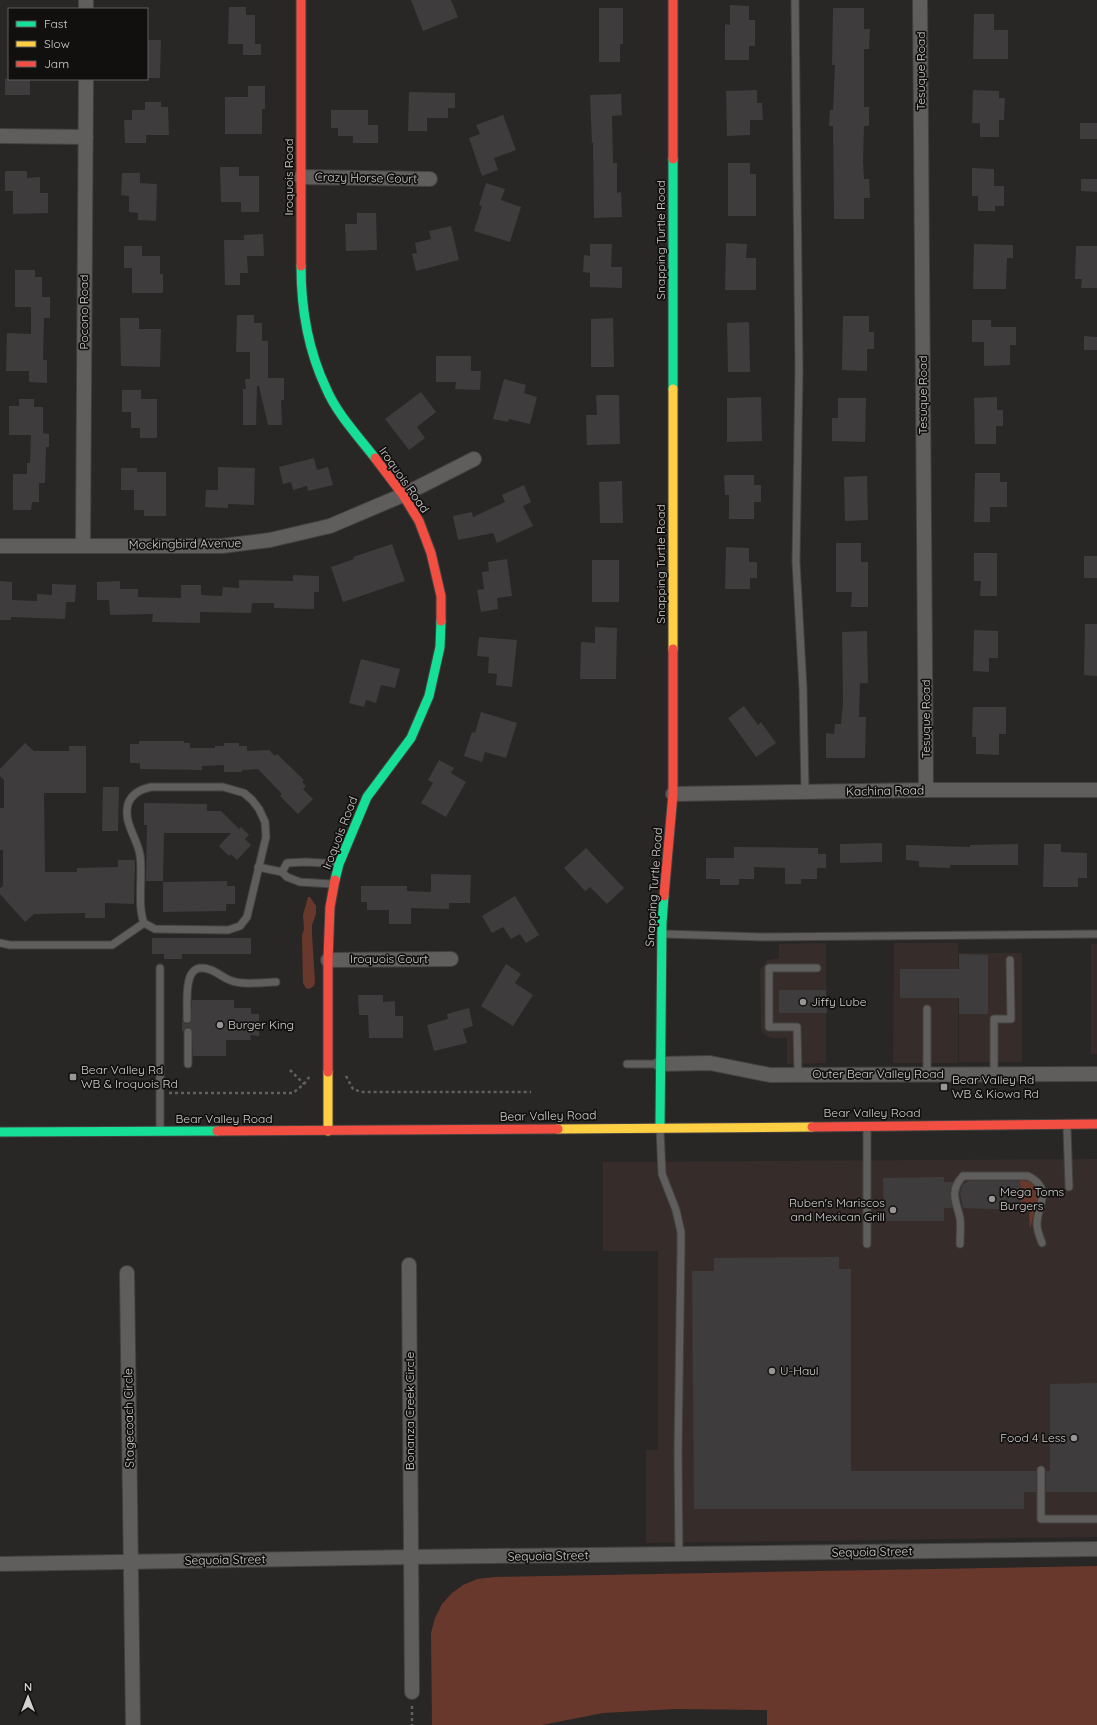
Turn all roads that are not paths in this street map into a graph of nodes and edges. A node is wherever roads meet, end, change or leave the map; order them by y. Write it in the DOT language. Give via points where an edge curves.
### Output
graph roads {
  1 [pos="301,0"];
  2 [pos="673,0"];
  3 [pos="795,0"];
  4 [pos="920,0"];
  5 [pos="86,80"];
  6 [pos="0,136"];
  7 [pos="86,137"];
  8 [pos="301,177"];
  9 [pos="430,179"];
  10 [pos="474,459"];
  11 [pos="403,495"];
  12 [pos="83,545"];
  13 [pos="0,546"];
  14 [pos="926,790"];
  15 [pos="1097,790"];
  16 [pos="805,792"];
  17 [pos="673,794"];
  18 [pos="339,864"];
  19 [pos="258,867"];
  20 [pos="282,872"];
  21 [pos="334,884"];
  22 [pos="144,923"];
  23 [pos="662,934"];
  24 [pos="1097,934"];
  25 [pos="0,943"];
  26 [pos="451,959"];
  27 [pos="328,960"];
  28 [pos="1010,960"];
  29 [pos="160,968"];
  30 [pos="817,968"];
  31 [pos="276,982"];
  32 [pos="927,1009"];
  33 [pos="187,1019"];
  34 [pos="188,1032"];
  35 [pos="188,1064"];
  36 [pos="628,1064"];
  37 [pos="660,1064"];
  38 [pos="798,1074"];
  39 [pos="927,1074"];
  40 [pos="994,1074"];
  41 [pos="1097,1074"];
  42 [pos="1067,1124"];
  43 [pos="1097,1124"];
  44 [pos="867,1125"];
  45 [pos="660,1127"];
  46 [pos="160,1131"];
  47 [pos="328,1131"];
  48 [pos="0,1132"];
  49 [pos="1069,1187"];
  50 [pos="1042,1243"];
  51 [pos="867,1244"];
  52 [pos="960,1244"];
  53 [pos="409,1265"];
  54 [pos="127,1273"];
  55 [pos="1041,1470"];
  56 [pos="1097,1519"];
  57 [pos="1097,1549"];
  58 [pos="679,1554"];
  59 [pos="412,1557"];
  60 [pos="131,1562"];
  61 [pos="0,1564"];
  62 [pos="412,1692"];
  63 [pos="133,1725"];
  1 -- 8 [label="street, Iroquois Road"];
  2 -- 17 [label="street, Snapping Turtle Road"];
  3 -- 16 [label="lane" via="799,369 796,562 803,688"];
  4 -- 14 [label="street, Tesuque Road"];
  5 -- 7 [label="street, Pocono Road"];
  6 -- 7 [label="street"];
  7 -- 12 [label="street, Pocono Road"];
  8 -- 9 [label="street, Crazy Horse Court"];
  8 -- 11 [label="street, Iroquois Road" via="301,293 309,342 326,389 348,424"];
  10 -- 11 [label="street, Mockingbird Avenue"];
  11 -- 12 [label="street, Mockingbird Avenue" via="330,526 270,540 222,546"];
  11 -- 18 [label="street, Iroquois Road" via="419,521 431,553 441,596 440,648 429,696 411,738 367,796"];
  12 -- 13 [label="street, Mockingbird Avenue"];
  14 -- 15 [label="street, Kachina Road"];
  14 -- 16 [label="street, Kachina Road"];
  16 -- 17 [label="street, Kachina Road"];
  17 -- 23 [label="street, Snapping Turtle Road"];
  18 -- 20 [label="lane" via="287,863"];
  18 -- 21 [label="street, Iroquois Road"];
  19 -- 20 [label="lane"];
  19 -- 22 [label="lane" via="247,917 240,926 228,930 156,929"];
  19 -- 22 [label="lane" via="266,837 265,822 259,809 244,793 224,787 140,789 128,804 127,815 140,852 141,910"];
  20 -- 21 [label="lane" via="300,882"];
  21 -- 27 [label="street, Iroquois Road" via="330,906"];
  22 -- 25 [label="lane" via="112,945"];
  23 -- 24 [label="lane" via="763,937"];
  23 -- 37 [label="street, Snapping Turtle Road"];
  26 -- 27 [label="street, Iroquois Court"];
  27 -- 47 [label="street, Iroquois Road"];
  28 -- 40 [label="lane" via="1011,1019 994,1019"];
  29 -- 46 [label="lane"];
  30 -- 38 [label="lane" via="769,968 769,1027 797,1027"];
  31 -- 33 [label="lane" via="236,982 211,970 195,970 188,981"];
  32 -- 39 [label="lane"];
  34 -- 35 [label="lane"];
  36 -- 37 [label="lane"];
  37 -- 38 [label="street, Outer Bear Valley Road" via="710,1063 770,1075"];
  37 -- 45 [label="street, Snapping Turtle Road"];
  38 -- 39 [label="street, Outer Bear Valley Road"];
  39 -- 40 [label="street, Outer Bear Valley Road"];
  40 -- 41 [label="street, Outer Bear Valley Road"];
  42 -- 43 [label="street, Bear Valley Road"];
  42 -- 44 [label="street, Bear Valley Road"];
  42 -- 49 [label="lane"];
  44 -- 45 [label="street, Bear Valley Road"];
  44 -- 51 [label="lane"];
  45 -- 47 [label="street, Bear Valley Road"];
  45 -- 58 [label="lane" via="662,1174 676,1210 681,1232"];
  46 -- 47 [label="street, Bear Valley Road"];
  46 -- 48 [label="street, Bear Valley Road"];
  50 -- 52 [label="lane" via="1037,1223 1043,1195 1036,1180 1028,1176 964,1176 957,1184 955,1195 960,1220"];
  53 -- 59 [label="street, Bonanza Creek Circle"];
  54 -- 60 [label="street, Stagecoach Circle"];
  55 -- 56 [label="lane" via="1042,1519"];
  57 -- 58 [label="street, Sequoia Street"];
  58 -- 59 [label="street, Sequoia Street"];
  59 -- 60 [label="street, Sequoia Street"];
  59 -- 62 [label="street, Bonanza Creek Circle"];
  60 -- 61 [label="street, Sequoia Street"];
  60 -- 63 [label="street, Stagecoach Circle"];
}
